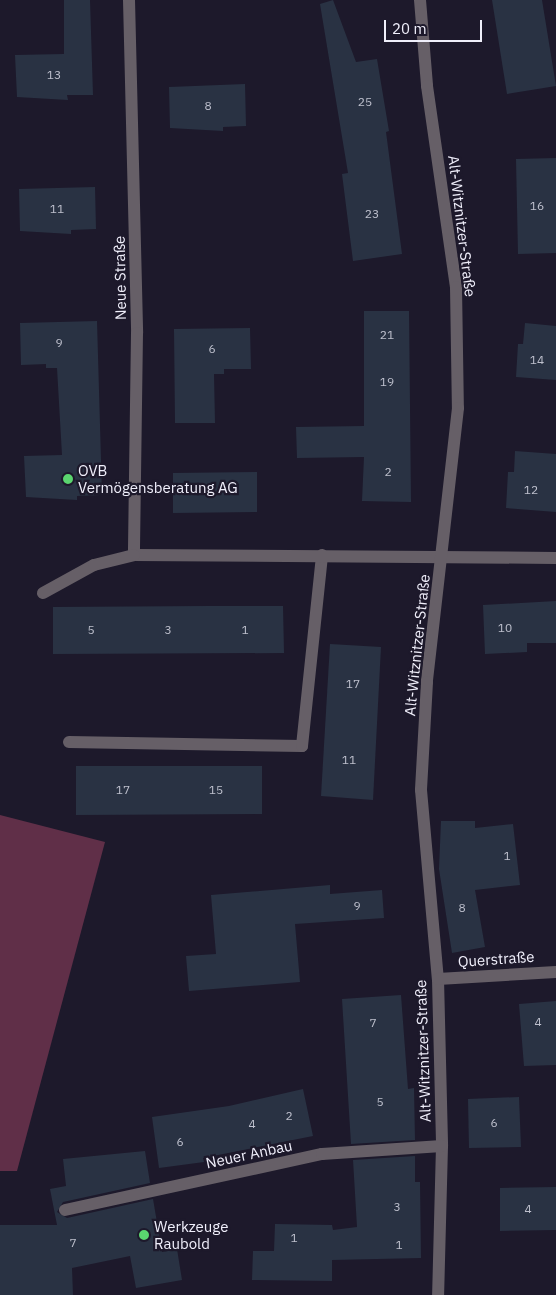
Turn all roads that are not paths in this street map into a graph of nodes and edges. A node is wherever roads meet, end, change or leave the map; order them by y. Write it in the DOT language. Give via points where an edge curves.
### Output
graph roads {
  1 [pos="129,0"];
  2 [pos="420,0"];
  3 [pos="134,555"];
  4 [pos="322,555"];
  5 [pos="443,556"];
  6 [pos="556,558"];
  7 [pos="42,592"];
  8 [pos="69,742"];
  9 [pos="556,972"];
  10 [pos="438,979"];
  11 [pos="442,1146"];
  12 [pos="65,1210"];
  13 [pos="438,1295"];
  1 -- 3 [label="street, Neue Straße" via="137,333"];
  2 -- 5 [label="street, Alt-Witznitzer-Straße" via="427,86 456,287 458,408"];
  3 -- 4 [label="street"];
  3 -- 7 [label="street" via="94,566"];
  4 -- 5 [label="street"];
  4 -- 8 [label="street" via="302,746"];
  5 -- 6 [label="street" via="503,560"];
  5 -- 10 [label="street, Alt-Witznitzer-Straße" via="427,682 422,790"];
  9 -- 10 [label="street, Querstraße"];
  10 -- 11 [label="street, Alt-Witznitzer-Straße"];
  11 -- 12 [label="street, Neuer Anbau" via="322,1154"];
  11 -- 13 [label="street, Alt-Witznitzer-Straße"];
}
